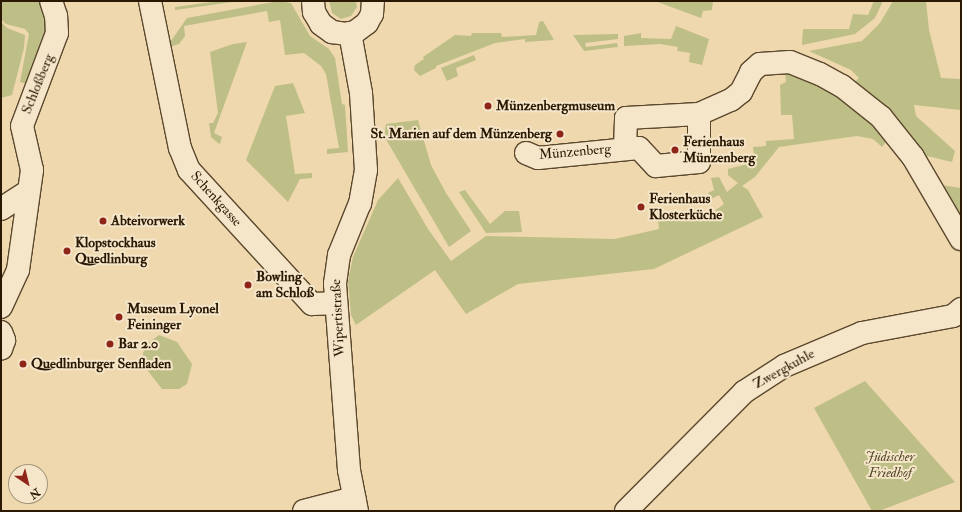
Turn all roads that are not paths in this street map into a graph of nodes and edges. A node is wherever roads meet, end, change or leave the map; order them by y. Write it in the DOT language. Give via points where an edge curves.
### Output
graph roads {
  1 [pos="51,1"];
  2 [pos="150,1"];
  3 [pos="313,1"];
  4 [pos="373,1"];
  5 [pos="350,33"];
  6 [pos="699,114"];
  7 [pos="625,148"];
  8 [pos="526,154"];
  9 [pos="29,191"];
  10 [pos="1,208"];
  11 [pos="961,239"];
  12 [pos="335,303"];
  13 [pos="1,307"];
  14 [pos="961,309"];
  15 [pos="1,332"];
  16 [pos="1,349"];
  17 [pos="356,505"];
  18 [pos="304,511"];
  19 [pos="626,511"];
  1 -- 9 [label="street, Schloßberg" via="57,25 56,39 22,126 32,170"];
  2 -- 12 [label="street, Schenkgasse" via="180,148 189,170 312,304"];
  3 -- 5 [label="street" via="316,16 324,27 336,33"];
  4 -- 5 [label="street" via="372,14 367,23"];
  5 -- 12 [label="street, Wipertistraße" via="360,87 365,178 360,203 336,266"];
  6 -- 7 [label="street, Münzenberg" via="626,118"];
  6 -- 7 [label="street, Münzenberg" via="699,162 656,166 639,148"];
  6 -- 11 [label="street, Münzenberg" via="731,100 741,92 751,72 760,64 790,62 842,86 881,117 913,157"];
  7 -- 8 [label="street, Münzenberg" via="538,158"];
  9 -- 10 [label="street"];
  9 -- 13 [label="street, Schloßberg" via="18,270"];
  12 -- 17 [label="street, Wipertistraße"];
  14 -- 19 [label="street, Zwergkuhle" via="953,316 862,333 784,366 744,392"];
  15 -- 16 [label="street" via="4,340"];
  17 -- 18 [label="street"];
}
